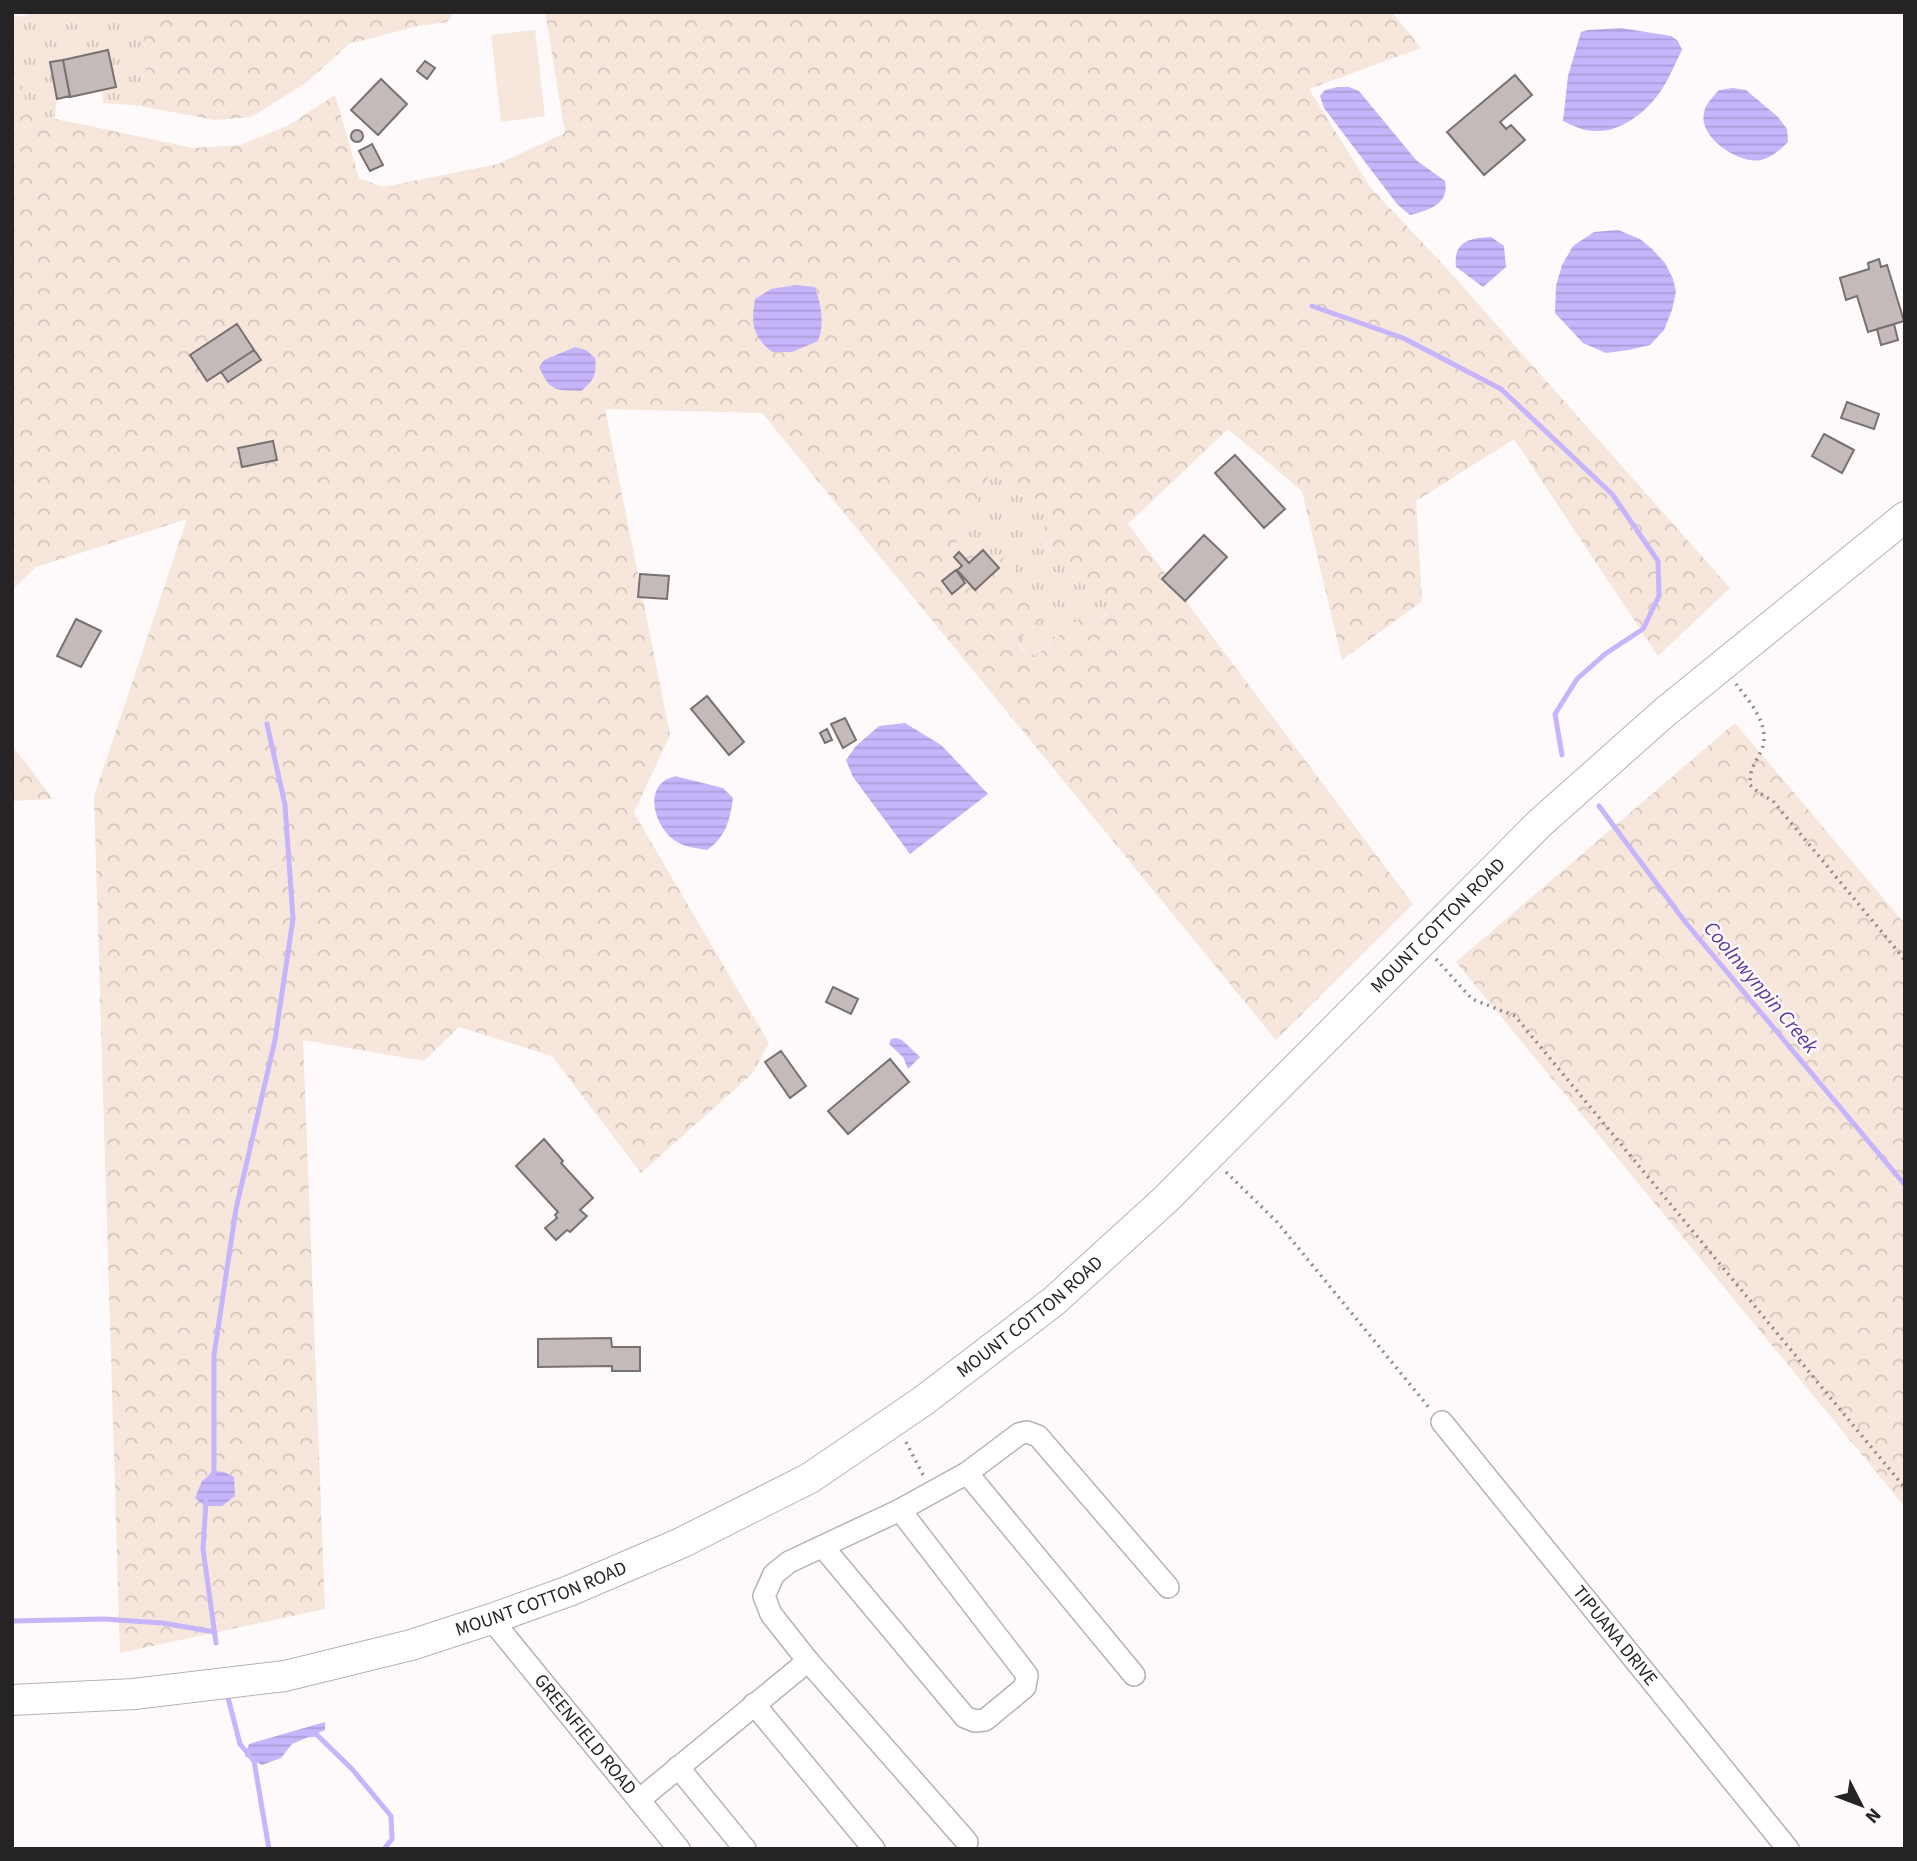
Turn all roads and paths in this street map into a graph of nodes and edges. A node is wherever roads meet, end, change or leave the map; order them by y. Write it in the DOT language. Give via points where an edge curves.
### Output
graph roads {
  1 [pos="1905,517"];
  2 [pos="1905,530"];
  3 [pos="1844,567"];
  4 [pos="1721,665"];
  5 [pos="1421,942"];
  6 [pos="1905,960"];
  7 [pos="1209,1155"];
  8 [pos="1442,1422"];
  9 [pos="893,1423"];
  10 [pos="967,1473"];
  11 [pos="1905,1488"];
  12 [pos="932,1492"];
  13 [pos="901,1510"];
  14 [pos="823,1547"];
  15 [pos="1168,1587"];
  16 [pos="491,1619"];
  17 [pos="807,1661"];
  18 [pos="1134,1675"];
  19 [pos="12,1700"];
  20 [pos="754,1704"];
  21 [pos="678,1767"];
  22 [pos="639,1800"];
  23 [pos="967,1842"];
  24 [pos="679,1849"];
  25 [pos="745,1849"];
  26 [pos="874,1849"];
  27 [pos="1788,1849"];
  1 -- 3 [label="highway, MOUNT COTTON ROAD"];
  2 -- 3 [label="highway, MOUNT COTTON ROAD"];
  3 -- 4 [label="highway, MOUNT COTTON ROAD"];
  4 -- 5 [label="highway, MOUNT COTTON ROAD" via="1567,798"];
  4 -- 6 [label="path" via="1762,723 1763,746 1750,771 1749,785 1773,801"];
  5 -- 7 [label="highway, MOUNT COTTON ROAD"];
  5 -- 11 [label="path" via="1472,999 1515,1016"];
  7 -- 8 [label="path" via="1277,1222"];
  7 -- 9 [label="highway, MOUNT COTTON ROAD" via="1054,1301"];
  8 -- 27 [label="street, TIPUANA DRIVE"];
  9 -- 12 [label="path"];
  9 -- 16 [label="highway, MOUNT COTTON ROAD" via="810,1478 681,1543"];
  10 -- 12 [label="street"];
  10 -- 15 [label="street" via="1019,1434 1038,1436"];
  10 -- 18 [label="street"];
  12 -- 13 [label="street"];
  13 -- 14 [label="street"];
  13 -- 14 [label="street" via="1027,1675 1025,1687 985,1720 965,1717"];
  14 -- 17 [label="street" via="781,1567 764,1596 771,1614"];
  16 -- 19 [label="highway, MOUNT COTTON ROAD" via="411,1646 285,1676 134,1695"];
  16 -- 22 [label="street, GREENFIELD ROAD"];
  17 -- 20 [label="street"];
  17 -- 23 [label="street"];
  20 -- 21 [label="street"];
  20 -- 26 [label="street"];
  21 -- 22 [label="street"];
  21 -- 25 [label="street"];
  22 -- 24 [label="street, GREENFIELD ROAD"];
}
